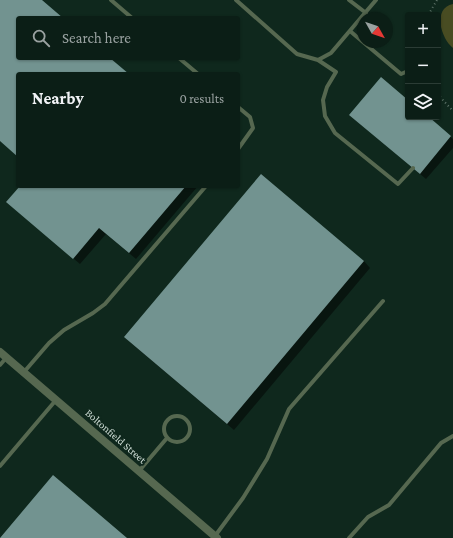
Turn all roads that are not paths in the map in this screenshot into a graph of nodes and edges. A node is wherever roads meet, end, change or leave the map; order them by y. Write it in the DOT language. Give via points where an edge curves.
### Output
graph roads {
  1 [pos="111,0"];
  2 [pos="236,0"];
  3 [pos="349,0"];
  4 [pos="376,0"];
  5 [pos="365,12"];
  6 [pos="367,12"];
  7 [pos="130,16"];
  8 [pos="357,23"];
  9 [pos="350,31"];
  10 [pos="357,37"];
  11 [pos="370,48"];
  12 [pos="182,60"];
  13 [pos="318,60"];
  14 [pos="196,72"];
  15 [pos="405,72"];
  16 [pos="240,109"];
  17 [pos="240,146"];
  18 [pos="413,168"];
  19 [pos="204,188"];
  20 [pos="383,301"];
  21 [pos="0,352"];
  22 [pos="7,357"];
  23 [pos="0,365"];
  24 [pos="24,372"];
  25 [pos="56,400"];
  26 [pos="453,436"];
  27 [pos="167,438"];
  28 [pos="0,466"];
  29 [pos="139,471"];
  30 [pos="216,537"];
  31 [pos="349,538"];
  1 -- 7 [label="lane"];
  2 -- 13 [label="lane" via="297,54"];
  3 -- 5 [label="lane"];
  4 -- 6 [label="lane"];
  8 -- 9 [label="lane"];
  9 -- 10 [label="lane"];
  9 -- 13 [label="lane" via="331,53"];
  11 -- 15 [label="lane" via="402,74"];
  12 -- 14 [label="lane"];
  13 -- 18 [label="lane" via="336,72 323,100 324,116 334,133 398,184"];
  16 -- 17 [label="lane" via="250,118 253,128"];
  19 -- 24 [label="lane" via="105,304 64,330"];
  20 -- 30 [label="lane" via="289,409 267,459"];
  21 -- 22 [label="street, Boltonfield Street"];
  22 -- 23 [label="lane"];
  22 -- 24 [label="street, Boltonfield Street"];
  24 -- 25 [label="street, Boltonfield Street"];
  25 -- 28 [label="lane"];
  25 -- 29 [label="street, Boltonfield Street"];
  26 -- 31 [label="lane" via="441,444 389,505 368,517"];
  27 -- 27 [label="lane" via="164,434 164,425 170,418 178,416 189,422 191,431 184,442 174,443"];
  27 -- 29 [label="lane"];
  29 -- 30 [label="street, Boltonfield Street"];
}
